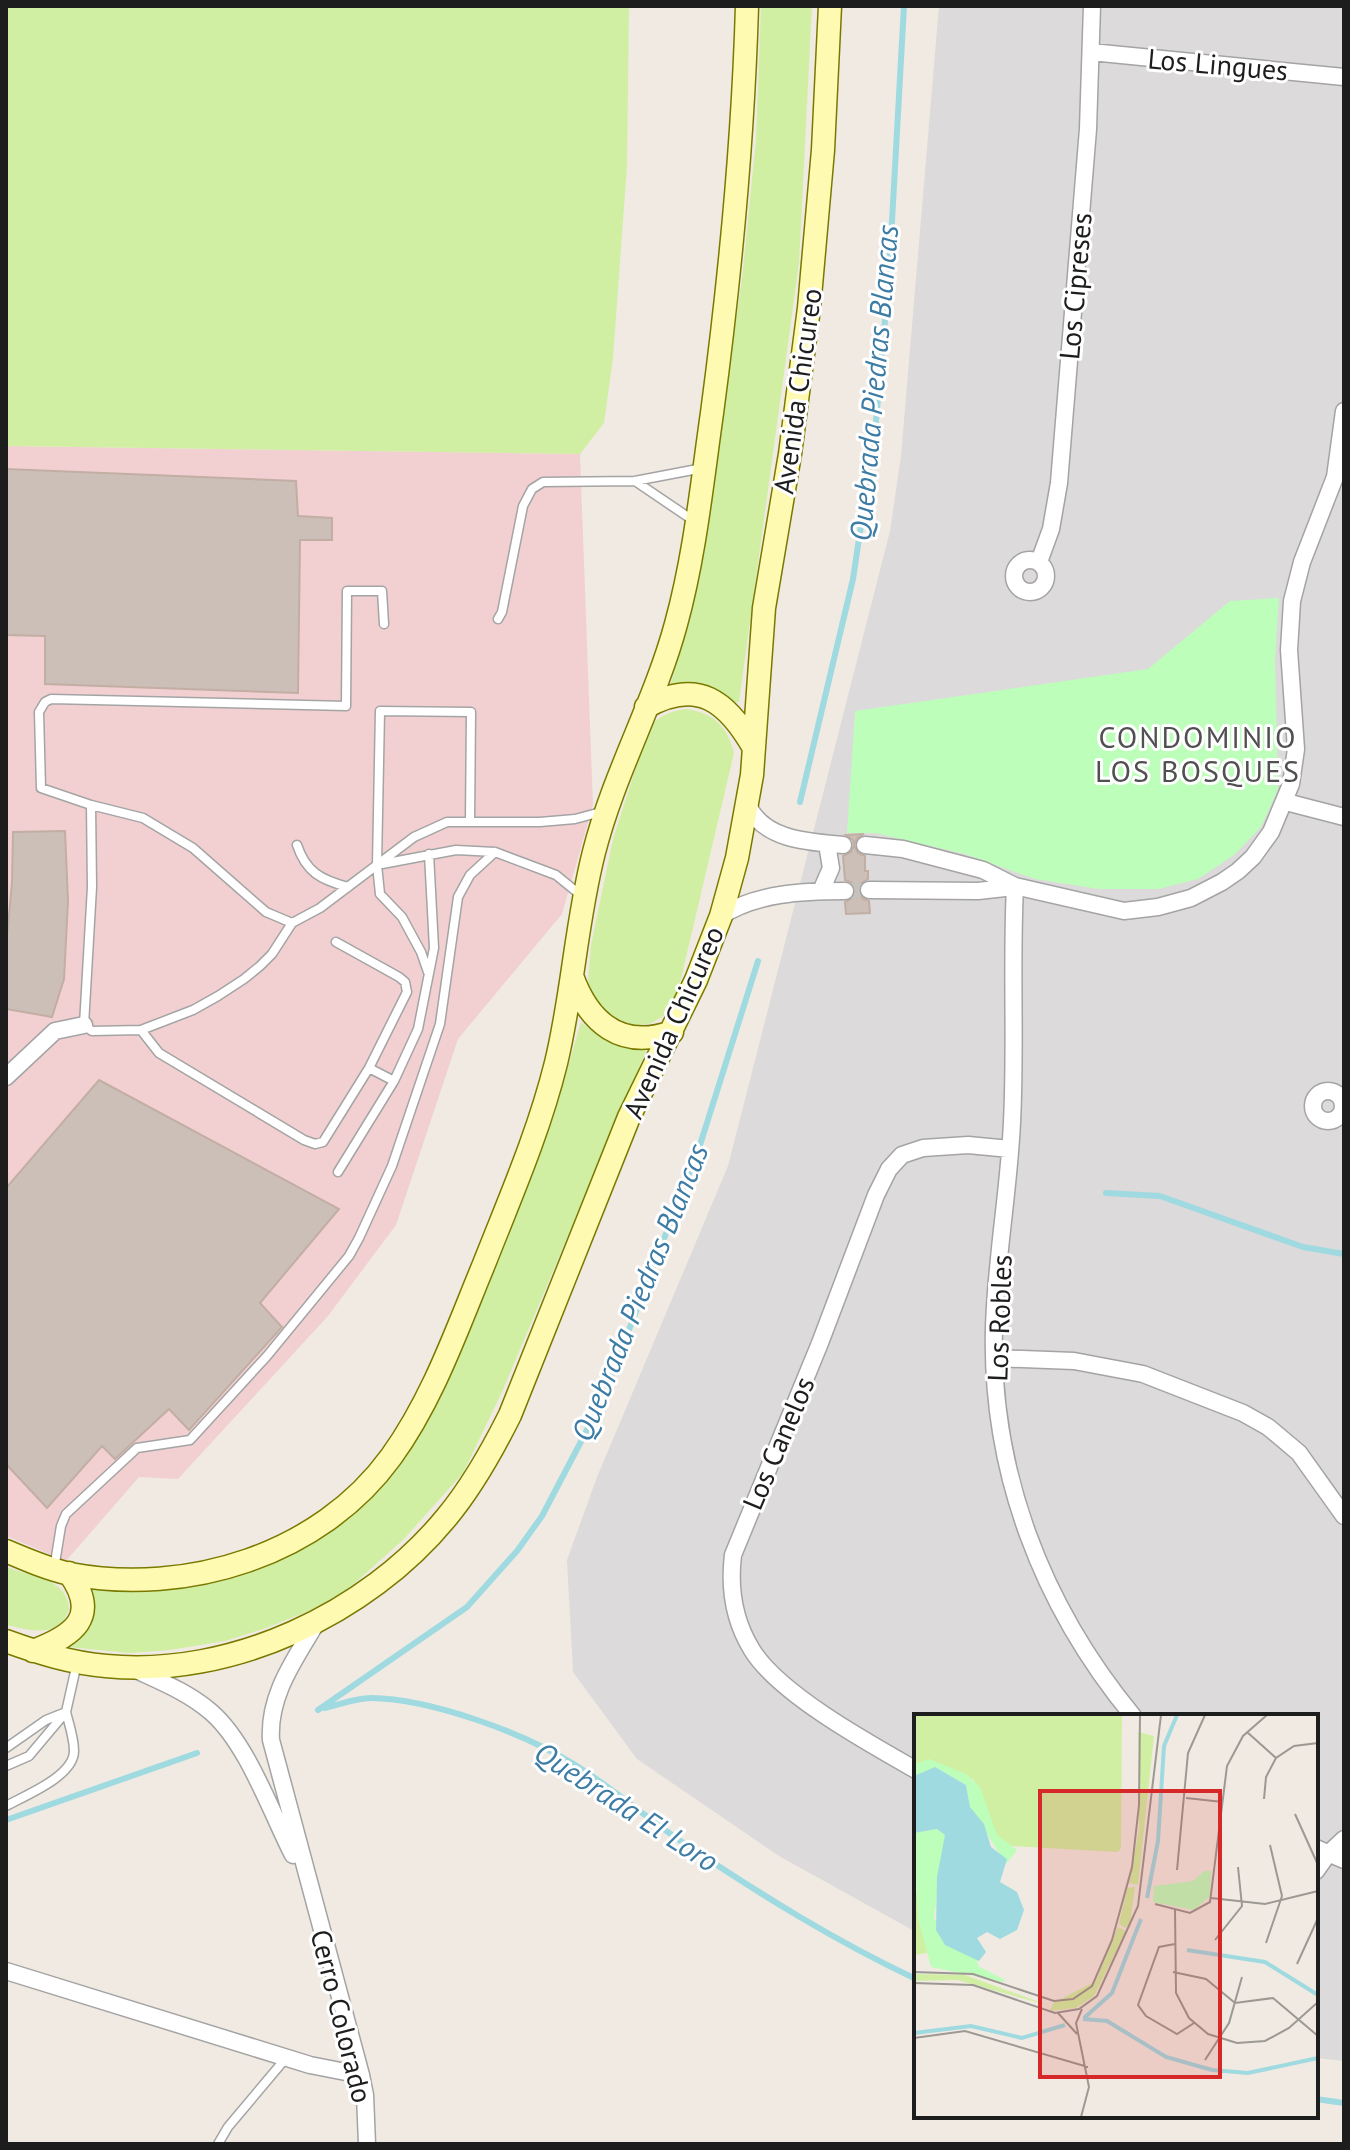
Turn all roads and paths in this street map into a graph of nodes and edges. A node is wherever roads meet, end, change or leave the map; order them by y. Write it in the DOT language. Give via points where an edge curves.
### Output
graph roads {
  1 [pos="747,6"];
  2 [pos="830,6"];
  3 [pos="1092,6"];
  4 [pos="1091,52"];
  5 [pos="1344,77"];
  6 [pos="1344,411"];
  7 [pos="704,468"];
  8 [pos="635,481"];
  9 [pos="696,522"];
  10 [pos="1039,562"];
  11 [pos="498,619"];
  12 [pos="384,624"];
  13 [pos="646,707"];
  14 [pos="754,748"];
  15 [pos="1286,802"];
  16 [pos="91,805"];
  17 [pos="748,805"];
  18 [pos="606,811"];
  19 [pos="1344,817"];
  20 [pos="470,821"];
  21 [pos="297,845"];
  22 [pos="865,845"];
  23 [pos="495,852"];
  24 [pos="429,854"];
  25 [pos="377,865"];
  26 [pos="1015,886"];
  27 [pos="348,887"];
  28 [pos="869,890"];
  29 [pos="821,891"];
  30 [pos="845,891"];
  31 [pos="583,897"];
  32 [pos="721,916"];
  33 [pos="292,923"];
  34 [pos="336,942"];
  35 [pos="428,972"];
  36 [pos="571,975"];
  37 [pos="84,1025"];
  38 [pos="141,1030"];
  39 [pos="672,1032"];
  40 [pos="369,1068"];
  41 [pos="6,1077"];
  42 [pos="394,1081"];
  43 [pos="1010,1149"];
  44 [pos="338,1172"];
  45 [pos="994,1358"];
  46 [pos="1344,1516"];
  47 [pos="6,1551"];
  48 [pos="61,1572"];
  49 [pos="319,1619"];
  50 [pos="6,1641"];
  51 [pos="33,1651"];
  52 [pos="77,1663"];
  53 [pos="131,1668"];
  54 [pos="66,1712"];
  55 [pos="1131,1714"];
  56 [pos="6,1748"];
  57 [pos="6,1766"];
  58 [pos="914,1769"];
  59 [pos="6,1806"];
  60 [pos="1344,1839"];
  61 [pos="1329,1854"];
  62 [pos="309,1888"];
  63 [pos="6,1971"];
  64 [pos="286,2058"];
  65 [pos="361,2075"];
  66 [pos="218,2144"];
  67 [pos="367,2144"];
  1 -- 7 [label="main road" via="733,241"];
  2 -- 14 [label="main road, Avenida Chicureo" via="809,308 763,622"];
  3 -- 4 [label="street, Los Cipreses"];
  4 -- 5 [label="street, Los Lingues"];
  4 -- 10 [label="street, Los Cipreses" via="1059,483"];
  6 -- 15 [label="street" via="1335,477 1292,601 1289,659 1296,749"];
  7 -- 8 [label="lane"];
  7 -- 9 [label="main road"];
  8 -- 9 [label="lane"];
  8 -- 11 [label="lane" via="543,482 532,489 523,506"];
  9 -- 13 [label="main road" via="676,626"];
  12 -- 16 [label="lane" via="382,591 347,591 346,706 45,702 39,712 41,788"];
  13 -- 14 [label="main road" via="679,694 710,698 733,716"];
  13 -- 18 [label="main road"];
  14 -- 17 [label="main road, Avenida Chicureo"];
  15 -- 19 [label="street"];
  15 -- 26 [label="street" via="1265,841 1238,871 1175,903 1124,911"];
  16 -- 33 [label="lane" via="143,818 181,840 266,912"];
  16 -- 37 [label="lane"];
  17 -- 29 [label="street" via="772,832 835,844"];
  17 -- 32 [label="main road, Avenida Chicureo"];
  18 -- 20 [label="lane" via="540,822"];
  18 -- 31 [label="main road"];
  20 -- 25 [label="lane" via="429,829"];
  20 -- 25 [label="lane" via="471,712 380,711"];
  21 -- 27 [label="lane" via="316,877"];
  22 -- 26 [label="street" via="983,870"];
  23 -- 24 [label="lane"];
  23 -- 31 [label="lane" via="556,875"];
  23 -- 48 [label="lane" via="470,875 458,897 440,1024 392,1166 349,1256 190,1440 137,1448 66,1514"];
  24 -- 25 [label="lane"];
  24 -- 35 [label="lane" via="434,948"];
  25 -- 27 [label="lane"];
  25 -- 35 [label="lane" via="380,894 402,917"];
  26 -- 28 [label="street"];
  26 -- 43 [label="street, Los Robles"];
  27 -- 33 [label="lane"];
  29 -- 30 [label="street"];
  29 -- 32 [label="street" via="739,904"];
  31 -- 36 [label="main road"];
  32 -- 39 [label="main road, Avenida Chicureo"];
  33 -- 38 [label="lane" via="272,954 244,979 193,1010"];
  34 -- 40 [label="lane" via="407,986"];
  35 -- 42 [label="lane" via="418,1029"];
  36 -- 39 [label="main road" via="585,1005 609,1029 640,1038"];
  36 -- 48 [label="main road" via="556,1061 527,1153 440,1368 389,1460 330,1517 249,1560 159,1579"];
  37 -- 38 [label="lane" via="92,1031"];
  37 -- 41 [label="street" via="55,1031"];
  38 -- 40 [label="lane" via="159,1053 315,1144 323,1142"];
  39 -- 49 [label="main road, Avenida Chicureo" via="629,1117 510,1415 476,1477 409,1557"];
  40 -- 42 [label="lane"];
  42 -- 44 [label="lane"];
  43 -- 45 [label="street, Los Robles"];
  43 -- 58 [label="street, Los Canelos" via="923,1148 902,1155 889,1169 733,1555 736,1614 761,1663 821,1712"];
  45 -- 46 [label="street" via="1074,1361 1143,1374 1243,1413 1299,1453"];
  45 -- 55 [label="street, Los Robles" via="1004,1449 1031,1546 1065,1617"];
  47 -- 48 [label="main road"];
  48 -- 51 [label="main road" via="81,1596 79,1621 66,1637"];
  49 -- 53 [label="main road, Avenida Chicureo" via="208,1660"];
  49 -- 62 [label="street, Cerro Colorado" via="278,1690 270,1728"];
  50 -- 51 [label="main road, Avenida Chicureo"];
  51 -- 52 [label="main road, Avenida Chicureo"];
  52 -- 53 [label="main road, Avenida Chicureo"];
  52 -- 54 [label="lane"];
  53 -- 62 [label="street, Cerro Colorado" via="197,1701 230,1731"];
  54 -- 56 [label="lane"];
  54 -- 57 [label="lane" via="29,1756"];
  54 -- 59 [label="lane" via="75,1753 71,1766"];
  60 -- 61 [label="street"];
  62 -- 65 [label="street, Cerro Colorado"];
  63 -- 64 [label="street"];
  64 -- 65 [label="street"];
  64 -- 66 [label="lane"];
  65 -- 67 [label="street, Cerro Colorado"];
}
